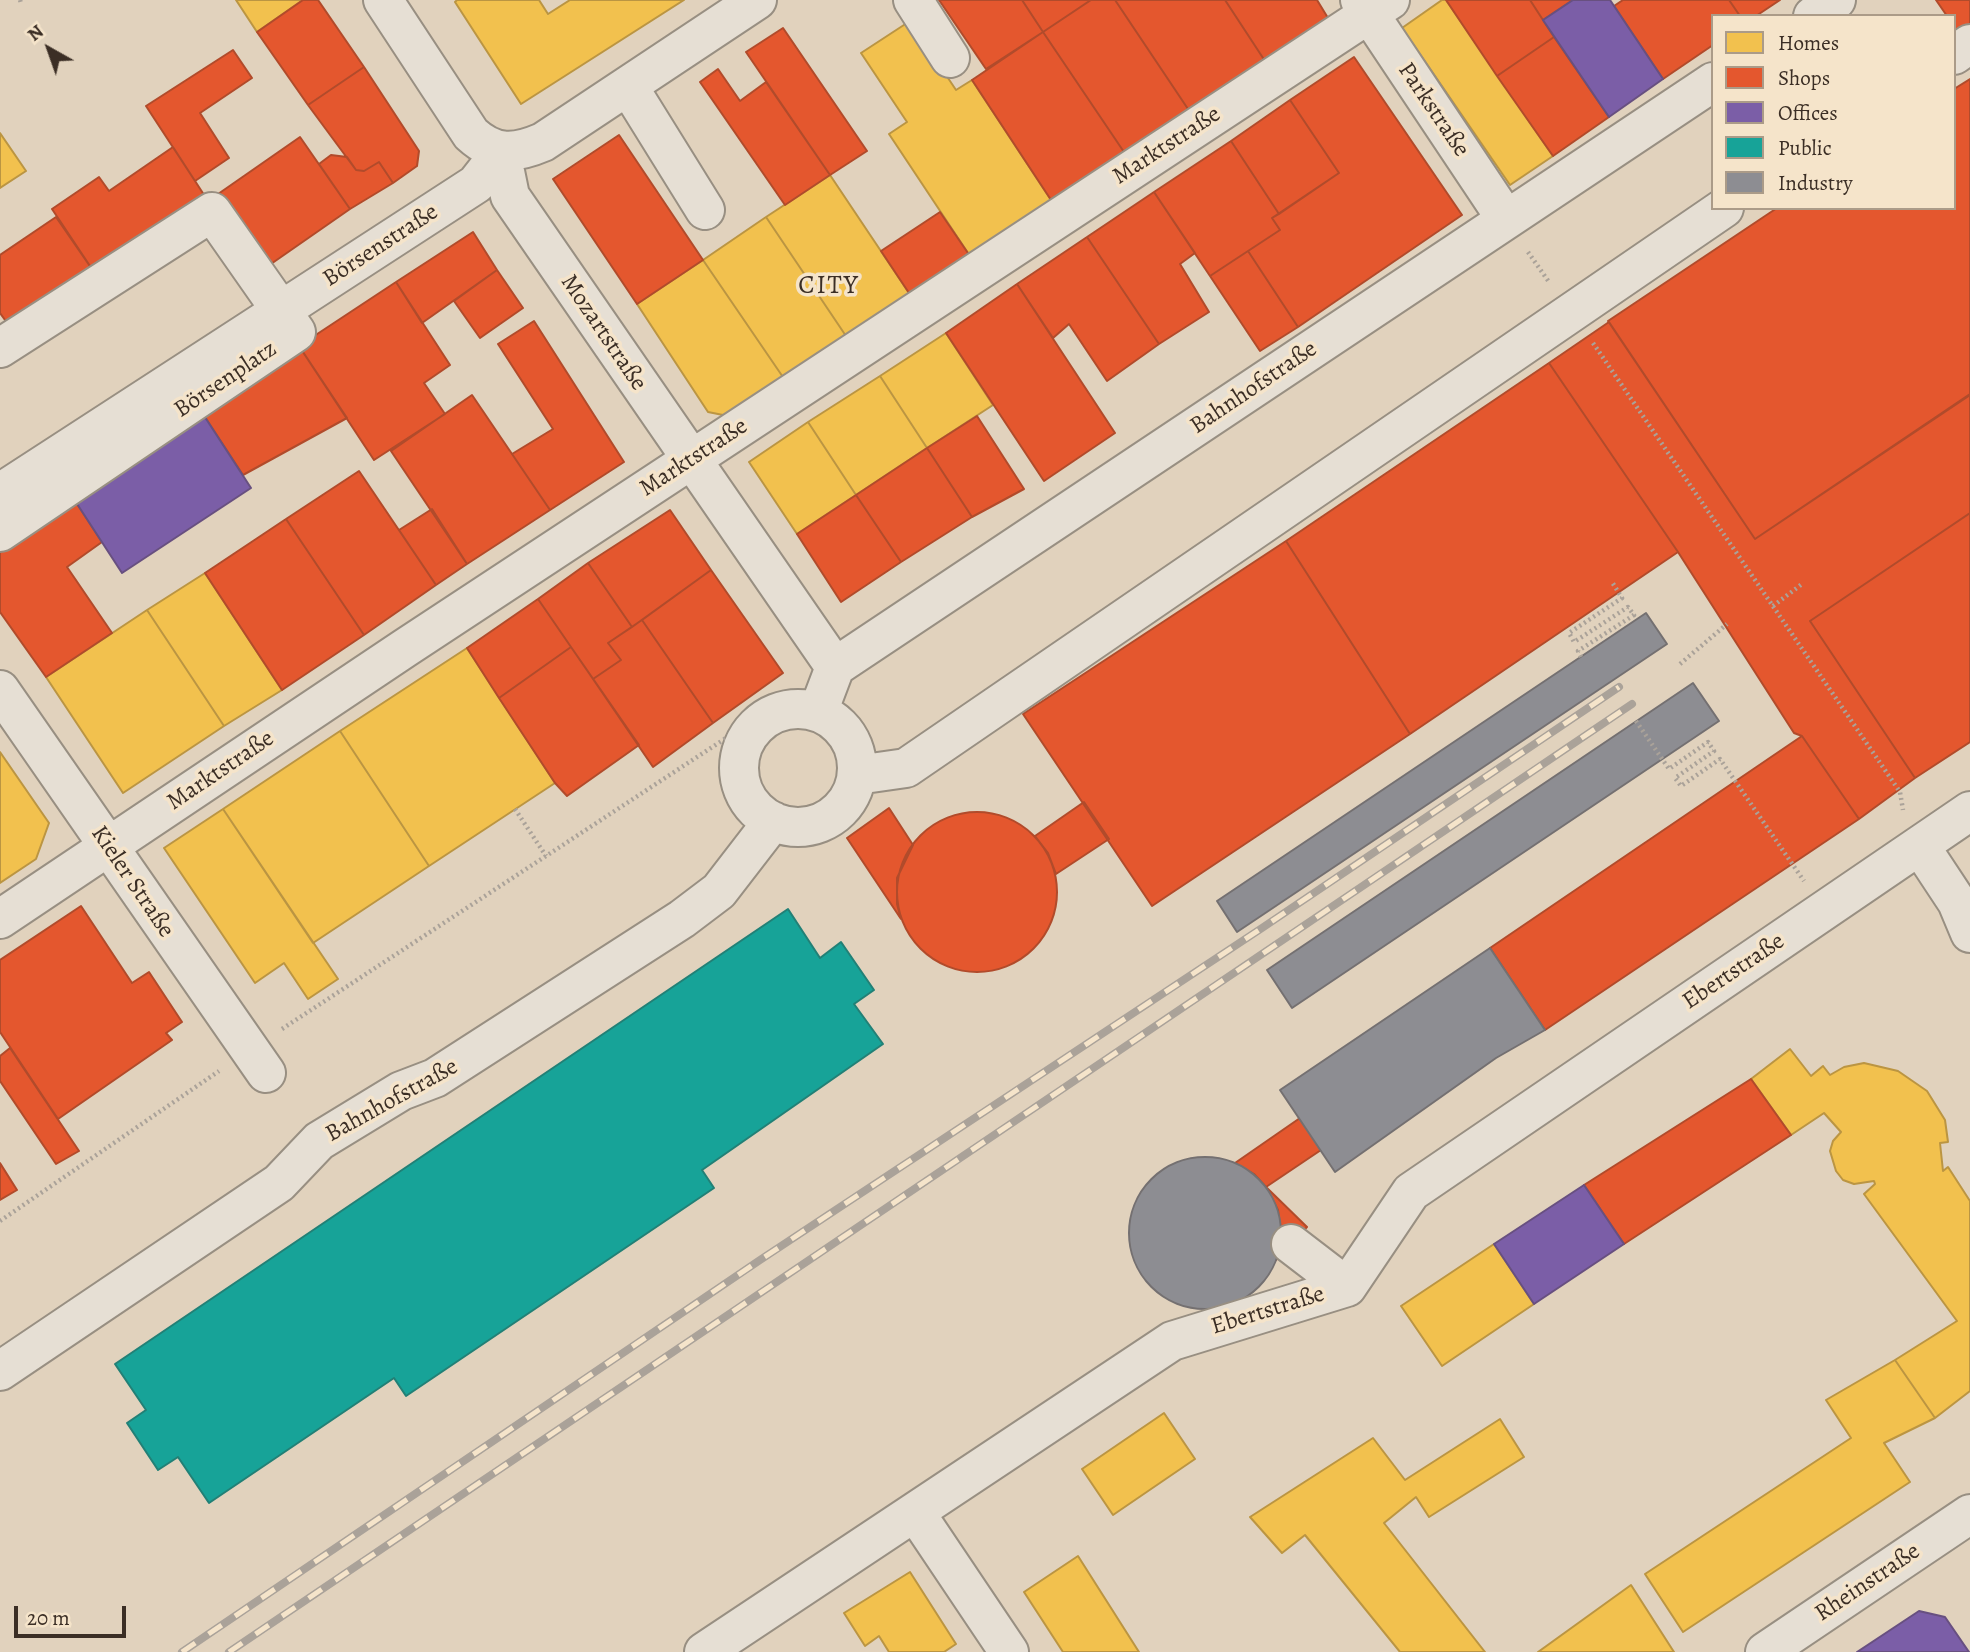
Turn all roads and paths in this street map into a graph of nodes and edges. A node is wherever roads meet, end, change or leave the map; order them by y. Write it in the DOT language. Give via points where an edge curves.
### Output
graph roads {
  1 [pos="383,0"];
  2 [pos="758,0"];
  3 [pos="913,0"];
  4 [pos="1836,0"];
  5 [pos="1373,5"];
  6 [pos="1816,14"];
  7 [pos="950,58"];
  8 [pos="1711,83"];
  9 [pos="628,86"];
  10 [pos="501,152"];
  11 [pos="705,210"];
  12 [pos="1721,210"];
  13 [pos="1506,219"];
  14 [pos="281,311"];
  15 [pos="1569,311"];
  16 [pos="0,348"];
  17 [pos="690,461"];
  18 [pos="0,493"];
  19 [pos="0,532"];
  20 [pos="1612,582"];
  21 [pos="1802,584"];
  22 [pos="1773,606"];
  23 [pos="1727,624"];
  24 [pos="1581,657"];
  25 [pos="1680,664"];
  26 [pos="835,667"];
  27 [pos="0,690"];
  28 [pos="818,712"];
  29 [pos="1636,721"];
  30 [pos="857,800"];
  31 [pos="514,809"];
  32 [pos="1970,811"];
  33 [pos="773,821"];
  34 [pos="1920,846"];
  35 [pos="107,848"];
  36 [pos="546,856"];
  37 [pos="1808,887"];
  38 [pos="0,919"];
  39 [pos="1970,933"];
  40 [pos="257,1062"];
  41 [pos="0,1222"];
  42 [pos="1291,1244"];
  43 [pos="1347,1287"];
  44 [pos="0,1371"];
  45 [pos="915,1512"];
  46 [pos="1970,1514"];
  47 [pos="704,1652"];
  48 [pos="1009,1652"];
  49 [pos="1765,1652"];
  1 -- 10 [label="street" via="471,134 484,146"];
  2 -- 9 [label="street"];
  3 -- 7 [label="street"];
  4 -- 6 [label="street"];
  5 -- 13 [label="street, Parkstraße"];
  5 -- 17 [label="street, Marktstraße"];
  8 -- 13 [label="street, Bahnhofstraße"];
  9 -- 10 [label="street" via="543,142 522,151"];
  9 -- 11 [label="street"];
  10 -- 14 [label="street, Börsenstraße" via="476,184"];
  10 -- 17 [label="street, Mozartstraße" via="510,196"];
  12 -- 15 [label="street"];
  13 -- 15 [label="path"];
  13 -- 26 [label="street, Bahnhofstraße"];
  14 -- 16 [label="street, Börsenplatz" via="212,212"];
  14 -- 18 [label="street, Börsenstraße"];
  14 -- 19 [label="street, Börsenplatz" via="296,332"];
  15 -- 22 [label="path"];
  15 -- 30 [label="street"];
  17 -- 26 [label="street, Mozartstraße"];
  17 -- 35 [label="street, Marktstraße"];
  20 -- 24 [label="path" via="1622,598 1569,633 1574,642 1629,607 1634,615 1578,651"];
  21 -- 22 [label="path"];
  22 -- 34 [label="path" via="1900,792 1905,822"];
  23 -- 25 [label="path"];
  26 -- 28 [label="street"];
  26 -- 36 [label="path"];
  27 -- 35 [label="street, Kieler Straße"];
  28 -- 30 [label="street" via="836,722 856,753"];
  28 -- 33 [label="street" via="794,709 765,719 746,739 739,761 742,787 757,811"];
  29 -- 37 [label="path" via="1669,769 1708,742 1714,751 1675,778 1681,786 1720,760"];
  30 -- 33 [label="street" via="809,826"];
  31 -- 36 [label="path"];
  32 -- 34 [label="street, Ebertstraße"];
  33 -- 44 [label="street, Bahnhofstraße" via="719,891 682,919 435,1078 401,1091 319,1141 279,1183"];
  34 -- 39 [label="street" via="1957,901"];
  34 -- 43 [label="street, Ebertstraße" via="1411,1192"];
  35 -- 38 [label="street, Marktstraße"];
  35 -- 40 [label="street, Kieler Straße"];
  36 -- 40 [label="path"];
  40 -- 41 [label="path"];
  42 -- 43 [label="street"];
  43 -- 45 [label="street, Ebertstraße" via="1172,1341"];
  45 -- 47 [label="street, Ebertstraße"];
  45 -- 48 [label="street"];
  46 -- 49 [label="street, Rheinstraße"];
}
